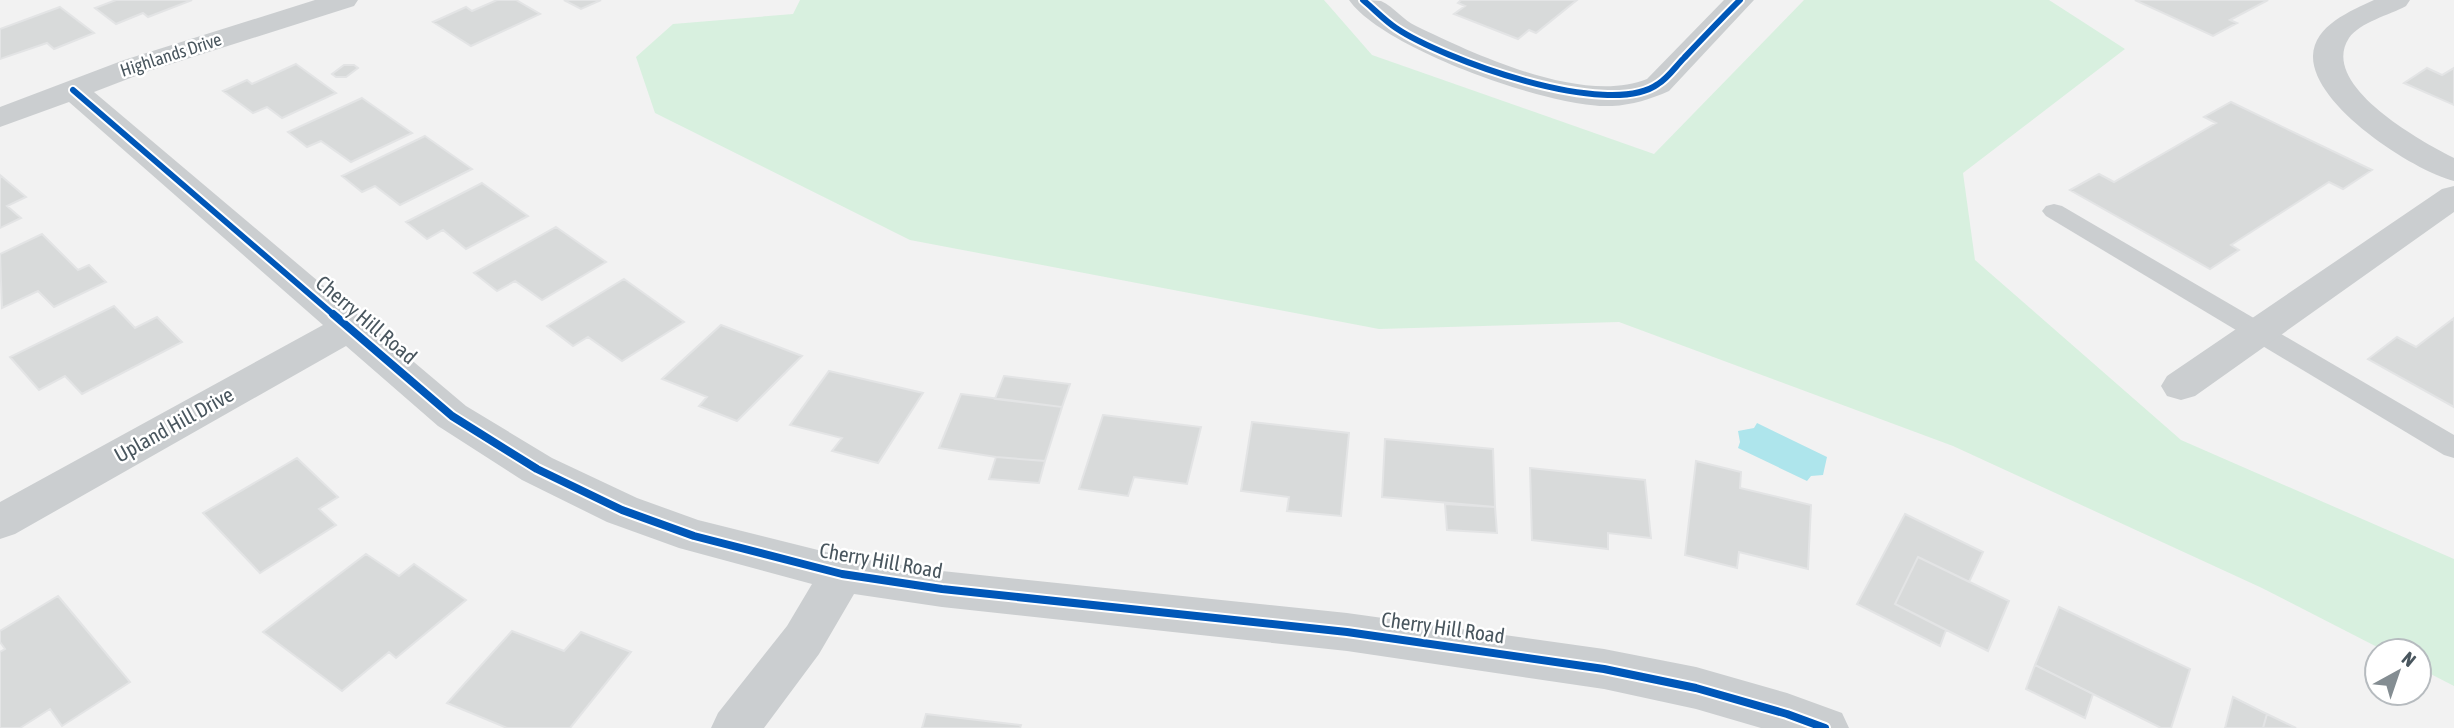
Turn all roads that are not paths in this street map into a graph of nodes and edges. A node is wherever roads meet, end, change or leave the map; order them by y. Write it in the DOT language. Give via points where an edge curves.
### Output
graph roads {
  1 [pos="344,0"];
  2 [pos="1363,0"];
  3 [pos="1740,0"];
  4 [pos="2396,0"];
  5 [pos="73,90"];
  6 [pos="0,118"];
  7 [pos="2454,171"];
  8 [pos="2454,197"];
  9 [pos="2054,211"];
  10 [pos="348,328"];
  11 [pos="2258,333"];
  12 [pos="2181,386"];
  13 [pos="2454,448"];
  14 [pos="0,523"];
  15 [pos="842,574"];
  16 [pos="735,728"];
  17 [pos="1825,728"];
  1 -- 5 [label="street, Highlands Drive"];
  2 -- 3 [label="street" via="1396,28 1461,59 1545,86 1611,97 1658,85"];
  4 -- 7 [label="street" via="2335,36 2329,65 2355,106 2381,129"];
  5 -- 6 [label="street, Highlands Drive"];
  5 -- 10 [label="street, Cherry Hill Road"];
  8 -- 11 [label="street"];
  9 -- 11 [label="lane"];
  10 -- 14 [label="street, Upland Hill Drive"];
  10 -- 15 [label="street, Cherry Hill Road" via="452,416 578,490 694,536"];
  11 -- 12 [label="street"];
  11 -- 13 [label="lane"];
  15 -- 16 [label="street" via="803,640"];
  15 -- 17 [label="street, Cherry Hill Road" via="1347,632 1604,669 1696,688"];
}
